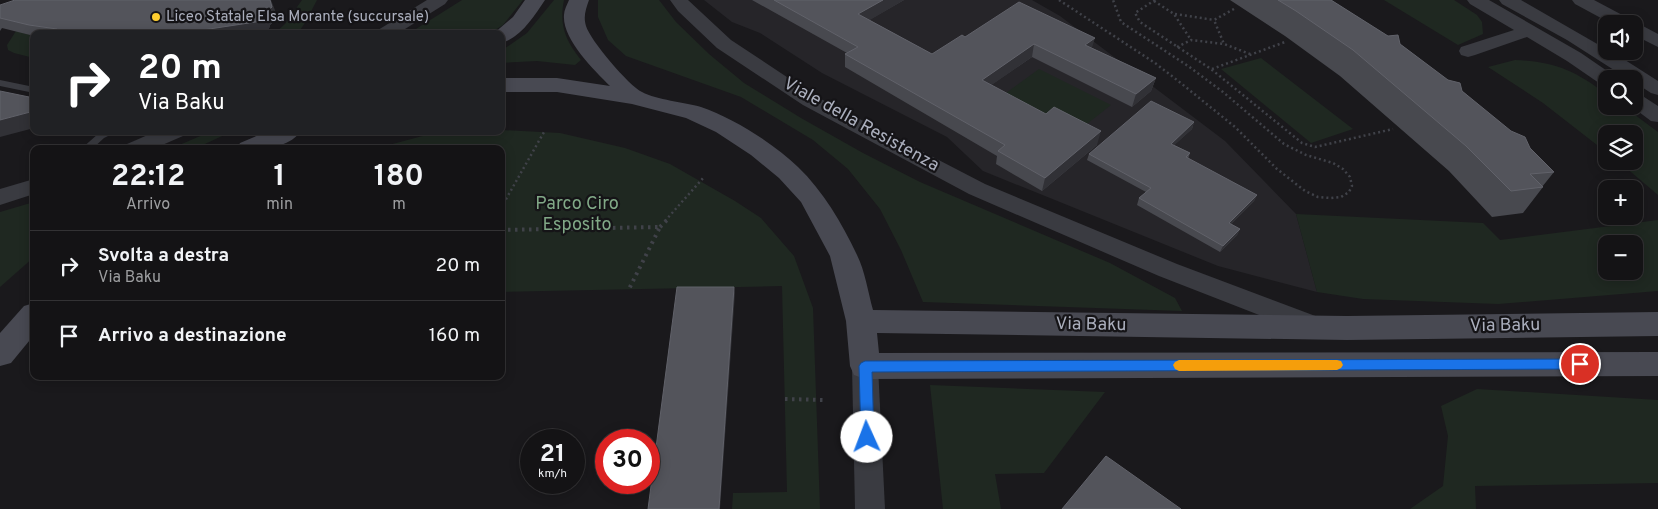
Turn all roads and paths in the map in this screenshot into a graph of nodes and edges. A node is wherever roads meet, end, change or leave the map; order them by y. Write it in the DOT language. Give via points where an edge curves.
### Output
graph roads {
  1 [pos="439,0"];
  2 [pos="536,0"];
  3 [pos="579,0"];
  4 [pos="679,0"];
  5 [pos="1059,0"];
  6 [pos="1113,0"];
  7 [pos="1154,0"];
  8 [pos="1476,0"];
  9 [pos="1508,0"];
  10 [pos="1581,0"];
  11 [pos="1234,9"];
  12 [pos="1174,14"];
  13 [pos="1609,15"];
  14 [pos="1214,20"];
  15 [pos="390,30"];
  16 [pos="1528,31"];
  17 [pos="1643,32"];
  18 [pos="505,34"];
  19 [pos="1191,40"];
  20 [pos="1658,40"];
  21 [pos="1285,42"];
  22 [pos="1224,44"];
  23 [pos="1177,47"];
  24 [pos="1468,51"];
  25 [pos="1251,54"];
  26 [pos="1211,69"];
  27 [pos="1598,74"];
  28 [pos="1654,82"];
  29 [pos="0,83"];
  30 [pos="505,85"];
  31 [pos="30,89"];
  32 [pos="633,97"];
  33 [pos="1643,105"];
  34 [pos="1658,116"];
  35 [pos="1393,129"];
  36 [pos="544,132"];
  37 [pos="100,135"];
  38 [pos="167,135"];
  39 [pos="280,135"];
  40 [pos="90,145"];
  41 [pos="143,145"];
  42 [pos="258,145"];
  43 [pos="704,177"];
  44 [pos="30,187"];
  45 [pos="977,189"];
  46 [pos="0,197"];
  47 [pos="505,201"];
  48 [pos="660,227"];
  49 [pos="505,230"];
  50 [pos="629,289"];
  51 [pos="20,320"];
  52 [pos="861,321"];
  53 [pos="1658,324"];
  54 [pos="1321,328"];
  55 [pos="0,354"];
  56 [pos="1658,364"];
  57 [pos="865,366"];
  58 [pos="785,399"];
  59 [pos="824,400"];
  60 [pos="870,509"];
  1 -- 15 [label="street"];
  2 -- 18 [label="main road"];
  3 -- 32 [label="main road" via="574,15 578,35"];
  4 -- 45 [label="street, Viale della Resistenza" via="724,44 810,101"];
  5 -- 6 [label="path" via="1177,80 1305,191 1331,198 1349,192 1352,186 1350,177 1343,169 1284,144 1202,77 1121,22"];
  7 -- 12 [label="path"];
  7 -- 23 [label="path" via="1138,9 1135,15 1140,22"];
  8 -- 16 [label="street"];
  9 -- 28 [label="street"];
  10 -- 13 [label="street"];
  11 -- 14 [label="path"];
  12 -- 14 [label="path"];
  12 -- 19 [label="path"];
  14 -- 22 [label="path"];
  16 -- 24 [label="street"];
  16 -- 27 [label="street"];
  17 -- 20 [label="street"];
  19 -- 22 [label="path"];
  19 -- 23 [label="path"];
  21 -- 25 [label="path"];
  22 -- 25 [label="path"];
  23 -- 26 [label="path"];
  25 -- 26 [label="path"];
  26 -- 35 [label="path" via="1308,146"];
  29 -- 31 [label="lane"];
  30 -- 32 [label="main road" via="557,86"];
  32 -- 52 [label="main road" via="694,113 724,127 760,149 788,172 811,197 844,256"];
  33 -- 34 [label="street"];
  36 -- 47 [label="path"];
  37 -- 40 [label="lane"];
  38 -- 41 [label="street"];
  39 -- 42 [label="main road"];
  43 -- 48 [label="path"];
  44 -- 46 [label="street"];
  45 -- 54 [label="street, Via Baku" via="1168,270"];
  48 -- 49 [label="path"];
  48 -- 50 [label="path"];
  51 -- 55 [label="main road"];
  52 -- 54 [label="main road, Via Baku"];
  52 -- 57 [label="main road"];
  53 -- 54 [label="main road, Via Baku"];
  56 -- 57 [label="main road"];
  57 -- 60 [label="street"];
  58 -- 59 [label="path"];
}
